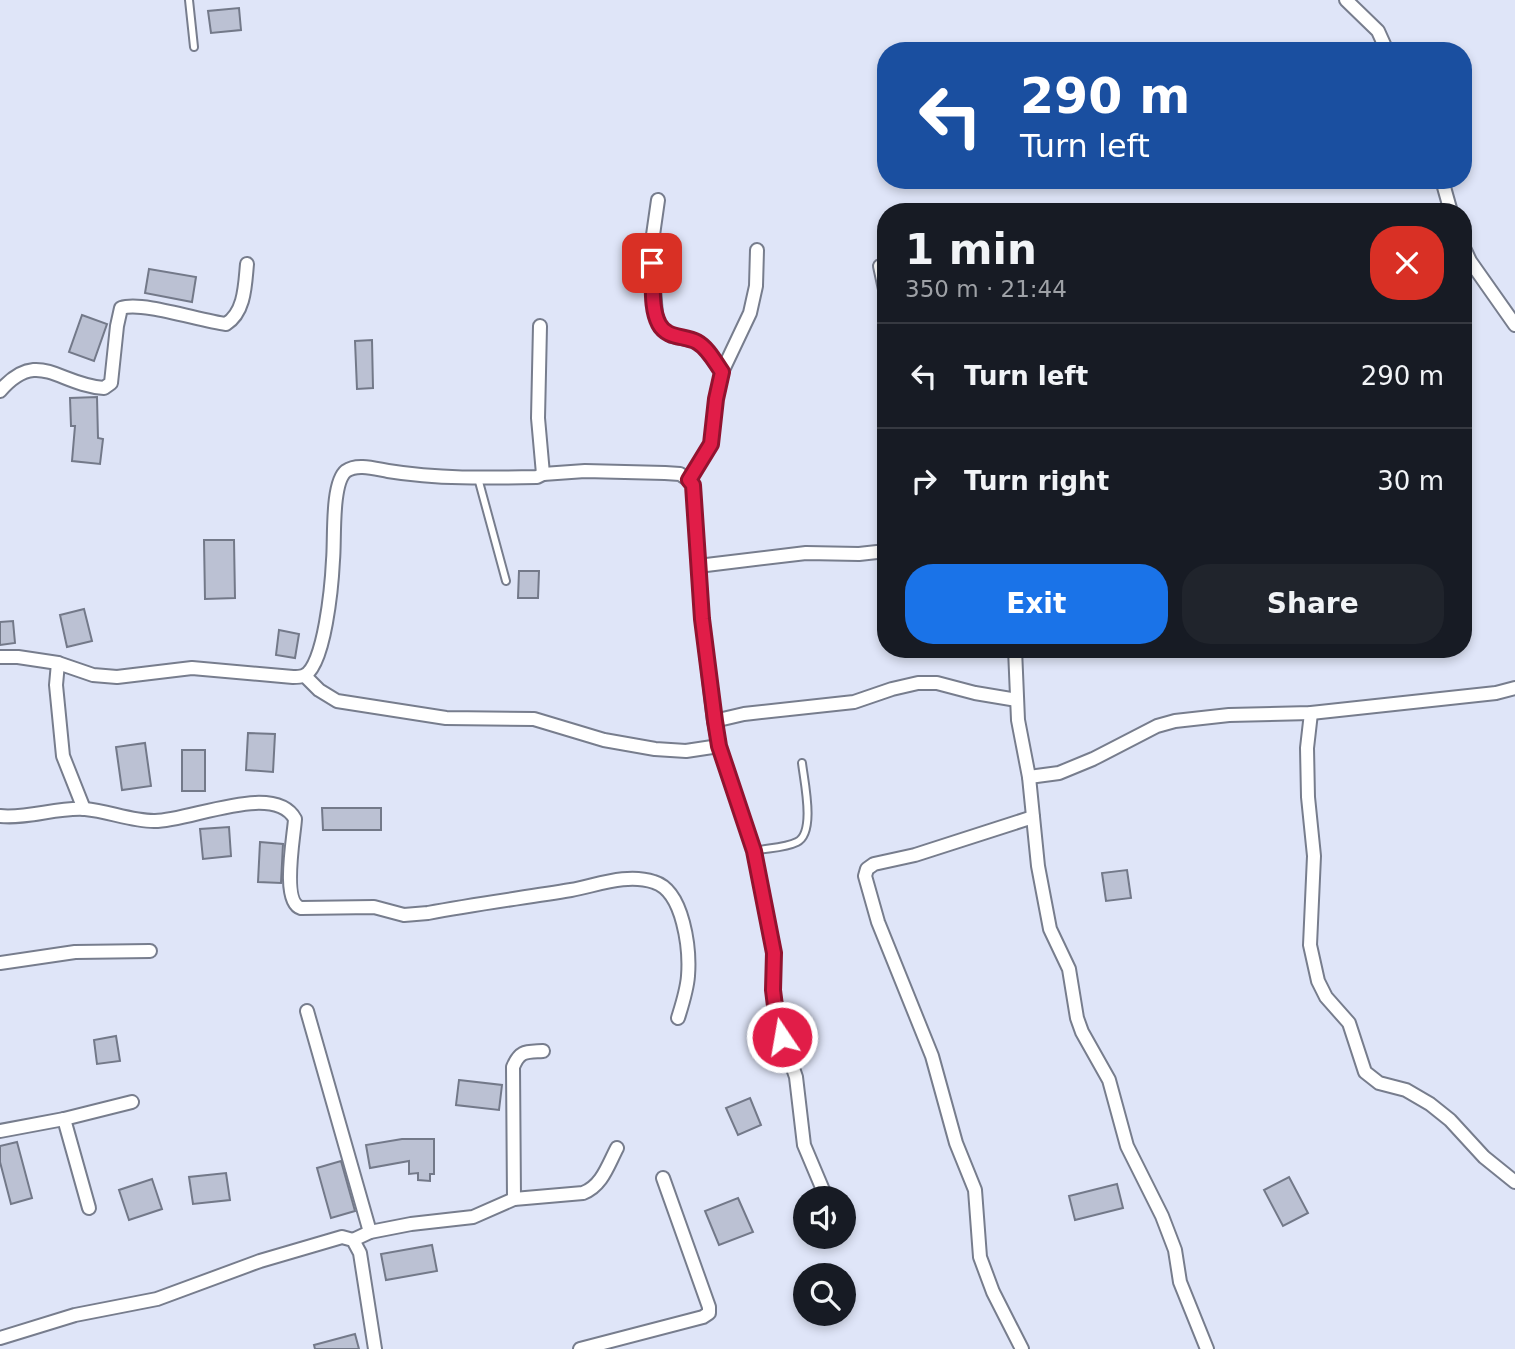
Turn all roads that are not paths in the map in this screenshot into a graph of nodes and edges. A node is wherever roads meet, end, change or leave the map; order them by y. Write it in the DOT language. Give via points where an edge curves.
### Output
graph roads {
  1 [pos="189,0"];
  2 [pos="1346,0"];
  3 [pos="1383,42"];
  4 [pos="194,47"];
  5 [pos="657,200"];
  6 [pos="757,250"];
  7 [pos="247,264"];
  8 [pos="1472,264"];
  9 [pos="1515,325"];
  10 [pos="540,326"];
  11 [pos="722,372"];
  12 [pos="0,391"];
  13 [pos="543,474"];
  14 [pos="478,478"];
  15 [pos="689,480"];
  16 [pos="877,552"];
  17 [pos="698,566"];
  18 [pos="506,581"];
  19 [pos="0,657"];
  20 [pos="1015,658"];
  21 [pos="58,663"];
  22 [pos="305,676"];
  23 [pos="1515,688"];
  24 [pos="1017,700"];
  25 [pos="1311,713"];
  26 [pos="715,721"];
  27 [pos="719,746"];
  28 [pos="802,763"];
  29 [pos="1028,777"];
  30 [pos="83,809"];
  31 [pos="0,816"];
  32 [pos="1033,817"];
  33 [pos="754,851"];
  34 [pos="150,951"];
  35 [pos="0,963"];
  36 [pos="307,1011"];
  37 [pos="678,1018"];
  38 [pos="543,1051"];
  39 [pos="132,1102"];
  40 [pos="64,1119"];
  41 [pos="0,1131"];
  42 [pos="617,1148"];
  43 [pos="663,1178"];
  44 [pos="1515,1182"];
  45 [pos="821,1186"];
  46 [pos="514,1199"];
  47 [pos="89,1208"];
  48 [pos="370,1232"];
  49 [pos="353,1240"];
  50 [pos="0,1338"];
  51 [pos="375,1349"];
  52 [pos="580,1349"];
  53 [pos="1022,1349"];
  54 [pos="1207,1349"];
  1 -- 4 [label="lane"];
  2 -- 3 [label="street" via="1378,31"];
  5 -- 11 [label="street" via="651,249 660,327 671,336 704,347"];
  6 -- 11 [label="street" via="750,313"];
  7 -- 12 [label="street" via="237,315 226,324 121,308 111,383 104,388 39,369 21,372"];
  8 -- 9 [label="street"];
  10 -- 13 [label="street" via="538,418"];
  11 -- 15 [label="street" via="711,444"];
  13 -- 14 [label="street"];
  13 -- 15 [label="street" via="665,473"];
  14 -- 18 [label="lane"];
  14 -- 22 [label="street" via="368,467 345,472 335,505 326,624 318,654"];
  15 -- 17 [label="street"];
  16 -- 17 [label="street" via="806,554"];
  17 -- 26 [label="street"];
  19 -- 21 [label="street"];
  20 -- 24 [label="street"];
  21 -- 22 [label="street" via="93,675 117,677 192,668"];
  21 -- 30 [label="street" via="63,756"];
  22 -- 27 [label="street" via="337,701 446,718 534,719 655,750"];
  23 -- 25 [label="street"];
  24 -- 26 [label="street" via="937,682 918,683 853,702"];
  24 -- 29 [label="street"];
  25 -- 29 [label="street" via="1175,720 1093,760 1059,773"];
  25 -- 44 [label="street" via="1307,748 1314,856 1310,945 1318,982 1349,1023 1365,1072 1379,1083 1406,1090 1430,1104"];
  26 -- 27 [label="street"];
  27 -- 33 [label="street"];
  28 -- 33 [label="lane" via="808,826 804,836 797,842"];
  29 -- 32 [label="street"];
  30 -- 31 [label="street"];
  30 -- 37 [label="street" via="151,821 176,820 233,805 283,807 295,819 289,888 295,907 301,908 374,907 404,915 628,878 656,882 668,890 679,909 688,946 688,978"];
  32 -- 53 [label="street" via="874,864 864,876 932,1056 956,1143 975,1190 980,1257"];
  32 -- 54 [label="street" via="1050,929 1069,969 1077,1018 1110,1080 1127,1146 1162,1216 1175,1250 1180,1282"];
  33 -- 45 [label="street" via="774,953 777,1022 796,1077 804,1145"];
  34 -- 35 [label="street" via="75,952"];
  36 -- 48 [label="street"];
  38 -- 46 [label="street" via="523,1053 513,1067"];
  39 -- 40 [label="street"];
  40 -- 41 [label="street"];
  40 -- 47 [label="street"];
  42 -- 46 [label="street" via="592,1189"];
  43 -- 52 [label="street" via="709,1313"];
  46 -- 48 [label="street" via="473,1217"];
  48 -- 49 [label="street"];
  49 -- 50 [label="street" via="342,1237 313,1244 157,1299 75,1315"];
  49 -- 51 [label="street" via="364,1267"];
}
